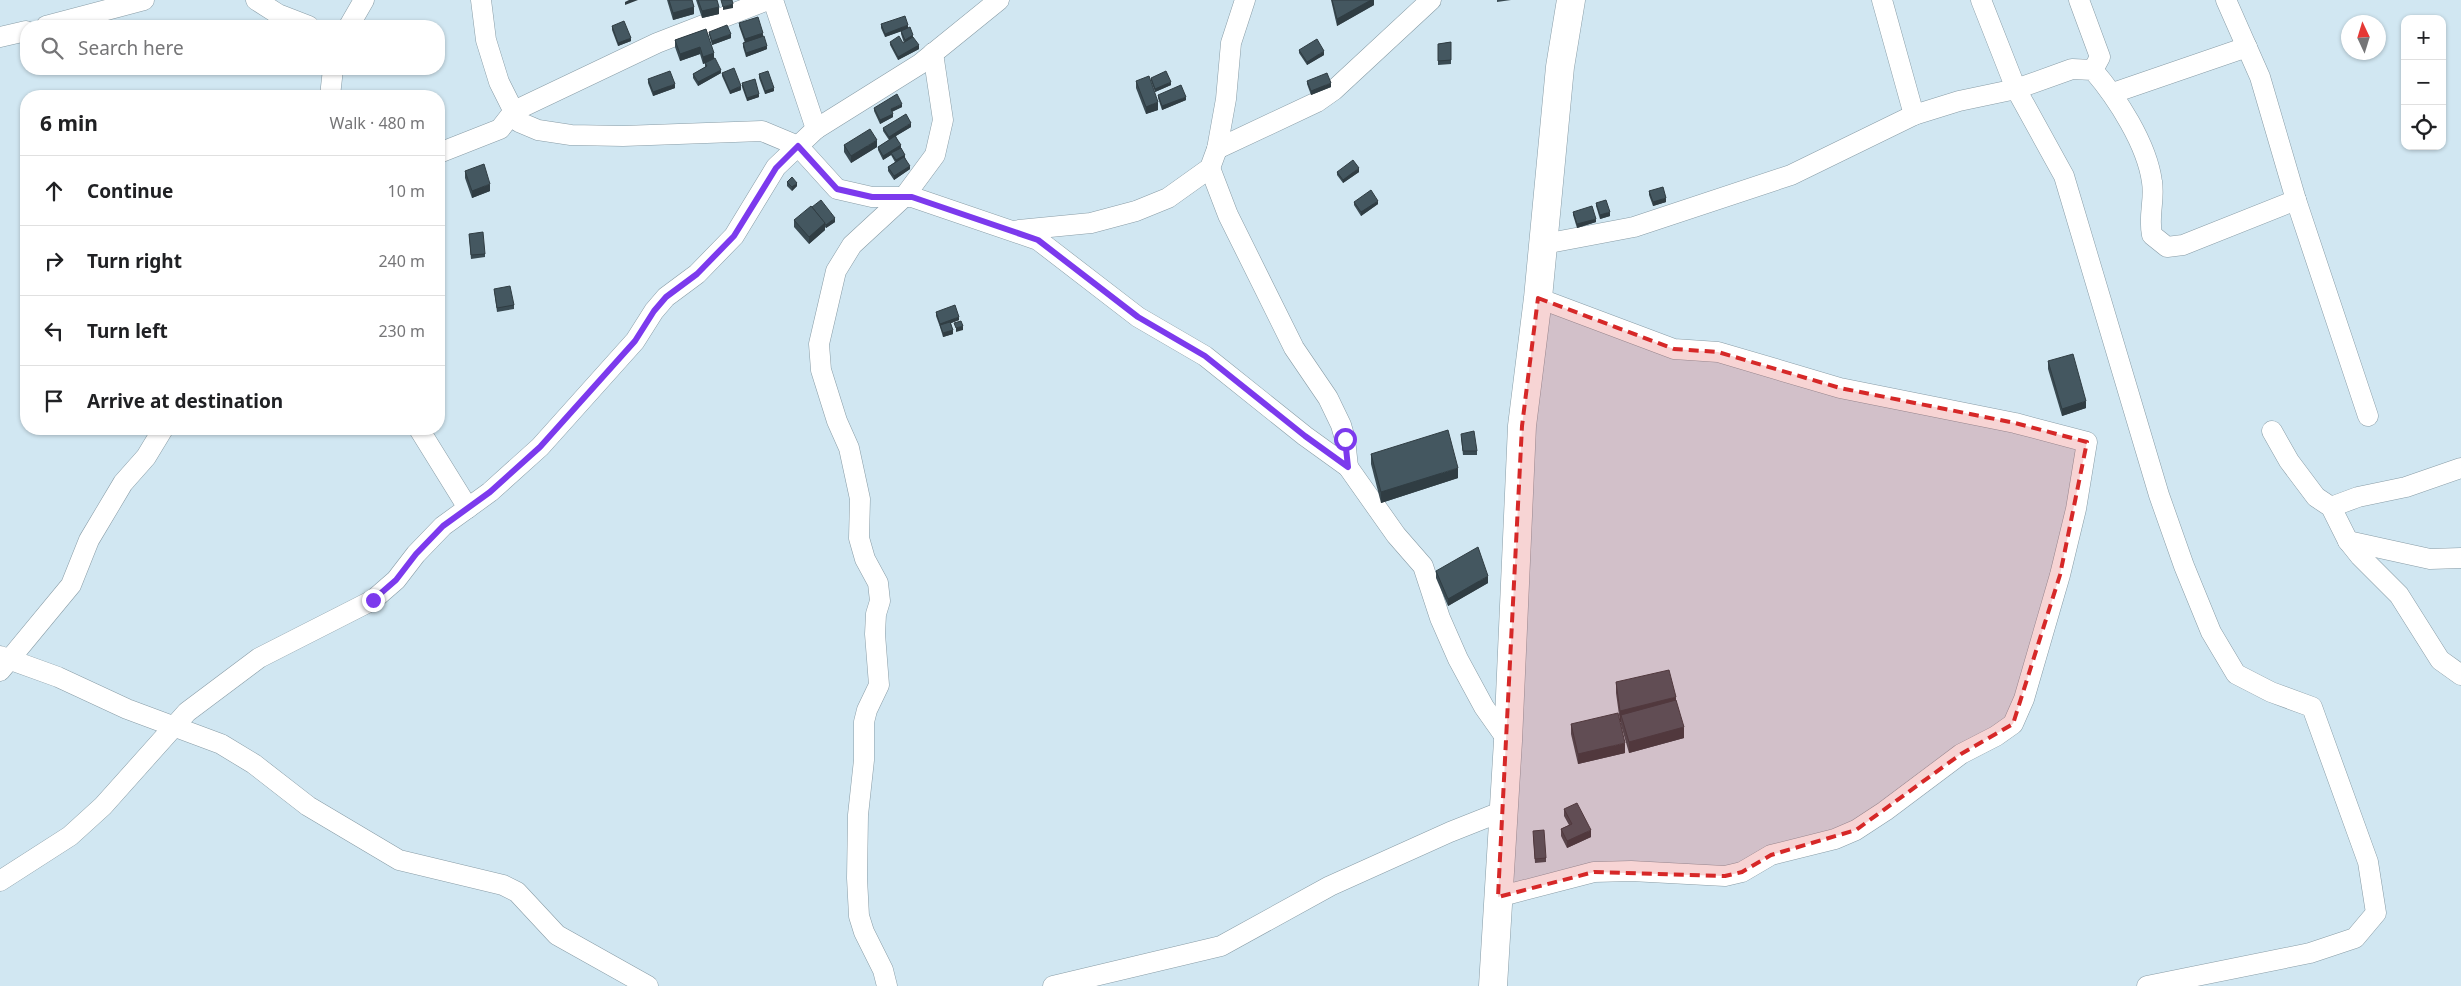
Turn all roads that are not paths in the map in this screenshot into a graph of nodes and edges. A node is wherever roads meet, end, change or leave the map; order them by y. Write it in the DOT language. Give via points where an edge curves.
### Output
graph roads {
  1 [pos="144,0"];
  2 [pos="256,0"];
  3 [pos="364,0"];
  4 [pos="481,0"];
  5 [pos="768,0"];
  6 [pos="773,0"];
  7 [pos="999,0"];
  8 [pos="1245,0"];
  9 [pos="1431,0"];
  10 [pos="1571,0"];
  11 [pos="1882,0"];
  12 [pos="1981,0"];
  13 [pos="2080,0"];
  14 [pos="2226,0"];
  15 [pos="69,20"];
  16 [pos="294,20"];
  17 [pos="352,20"];
  18 [pos="20,32"];
  19 [pos="0,37"];
  20 [pos="2247,47"];
  21 [pos="933,53"];
  22 [pos="2093,70"];
  23 [pos="332,75"];
  24 [pos="331,90"];
  25 [pos="2016,90"];
  26 [pos="2113,93"];
  27 [pos="514,111"];
  28 [pos="1914,115"];
  29 [pos="816,129"];
  30 [pos="798,146"];
  31 [pos="1217,149"];
  32 [pos="445,151"];
  33 [pos="1210,168"];
  34 [pos="904,197"];
  35 [pos="2296,200"];
  36 [pos="1014,230"];
  37 [pos="1544,244"];
  38 [pos="1538,298"];
  39 [pos="2368,416"];
  40 [pos="2272,431"];
  41 [pos="159,435"];
  42 [pos="423,435"];
  43 [pos="1348,467"];
  44 [pos="2461,468"];
  45 [pos="2331,507"];
  46 [pos="468,508"];
  47 [pos="2348,540"];
  48 [pos="2461,558"];
  49 [pos="3,662"];
  50 [pos="2461,675"];
  51 [pos="175,727"];
  52 [pos="1508,741"];
  53 [pos="1503,811"];
  54 [pos="0,882"];
  55 [pos="1498,897"];
  56 [pos="648,986"];
  57 [pos="887,986"];
  58 [pos="1054,986"];
  59 [pos="1492,986"];
  60 [pos="2147,986"];
  1 -- 15 [label="street"];
  2 -- 16 [label="street"];
  3 -- 17 [label="street"];
  4 -- 27 [label="street" via="486,40 499,82"];
  5 -- 27 [label="street" via="657,43"];
  6 -- 29 [label="street"];
  7 -- 21 [label="street"];
  8 -- 31 [label="street" via="1231,43"];
  9 -- 31 [label="street" via="1317,102"];
  10 -- 37 [label="street" via="1560,67"];
  11 -- 28 [label="street"];
  12 -- 25 [label="street"];
  13 -- 22 [label="street" via="2100,57"];
  14 -- 20 [label="street"];
  18 -- 19 [label="street"];
  20 -- 26 [label="street"];
  20 -- 35 [label="street" via="2260,77"];
  21 -- 29 [label="street"];
  21 -- 34 [label="street" via="943,120 935,154"];
  22 -- 25 [label="street" via="2072,69"];
  22 -- 26 [label="street"];
  23 -- 24 [label="street"];
  25 -- 28 [label="street" via="1959,101"];
  25 -- 60 [label="street" via="2064,176 2159,495 2211,632 2236,674 2271,692 2312,707 2368,862 2376,913 2354,938 2310,953"];
  26 -- 35 [label="street" via="2146,156 2153,183 2149,219 2152,235 2167,247 2183,246"];
  27 -- 30 [label="street" via="519,122 538,130 572,135 762,131"];
  27 -- 32 [label="street" via="500,129"];
  28 -- 37 [label="street" via="1791,175 1634,226"];
  29 -- 30 [label="street"];
  30 -- 34 [label="street" via="837,189 872,197"];
  30 -- 46 [label="street" via="776,168 734,236 697,274 666,297 635,341 540,447"];
  31 -- 33 [label="street"];
  33 -- 36 [label="street" via="1168,198 1136,211 1091,224"];
  33 -- 43 [label="street" via="1228,215 1294,348 1342,425"];
  34 -- 36 [label="street"];
  34 -- 57 [label="street" via="852,245 836,271 819,344 821,370 849,448 860,498 859,538 865,559 878,583 880,601 875,634 879,685 864,722 857,878 859,916"];
  35 -- 39 [label="street"];
  36 -- 43 [label="street" via="1038,240 1138,317 1205,356"];
  37 -- 38 [label="street"];
  38 -- 52 [label="street" via="1522,426"];
  38 -- 55 [label="street" via="1674,349 1718,352 1840,388 2015,422 2086,442 2076,509 2060,575 2024,699 2013,724 1961,754 1856,830 1835,839 1771,854 1742,872 1725,876 1594,872"];
  40 -- 45 [label="street" via="2316,497"];
  41 -- 49 [label="street" via="146,457 123,483 89,540 72,584"];
  42 -- 46 [label="street"];
  43 -- 52 [label="street" via="1423,566 1458,660 1484,707"];
  44 -- 45 [label="street"];
  45 -- 47 [label="street"];
  46 -- 51 [label="street" via="443,526 396,580 373,600 259,658 187,712"];
  47 -- 48 [label="street" via="2430,558"];
  47 -- 50 [label="street" via="2399,595 2440,660"];
  49 -- 51 [label="street" via="58,677"];
  51 -- 54 [label="street" via="103,806 70,836"];
  51 -- 56 [label="street" via="221,744 254,764 308,806 399,860 503,885 518,892 557,935"];
  52 -- 53 [label="street"];
  53 -- 55 [label="street"];
  53 -- 58 [label="street" via="1330,886 1221,946"];
  55 -- 59 [label="street"];
}
